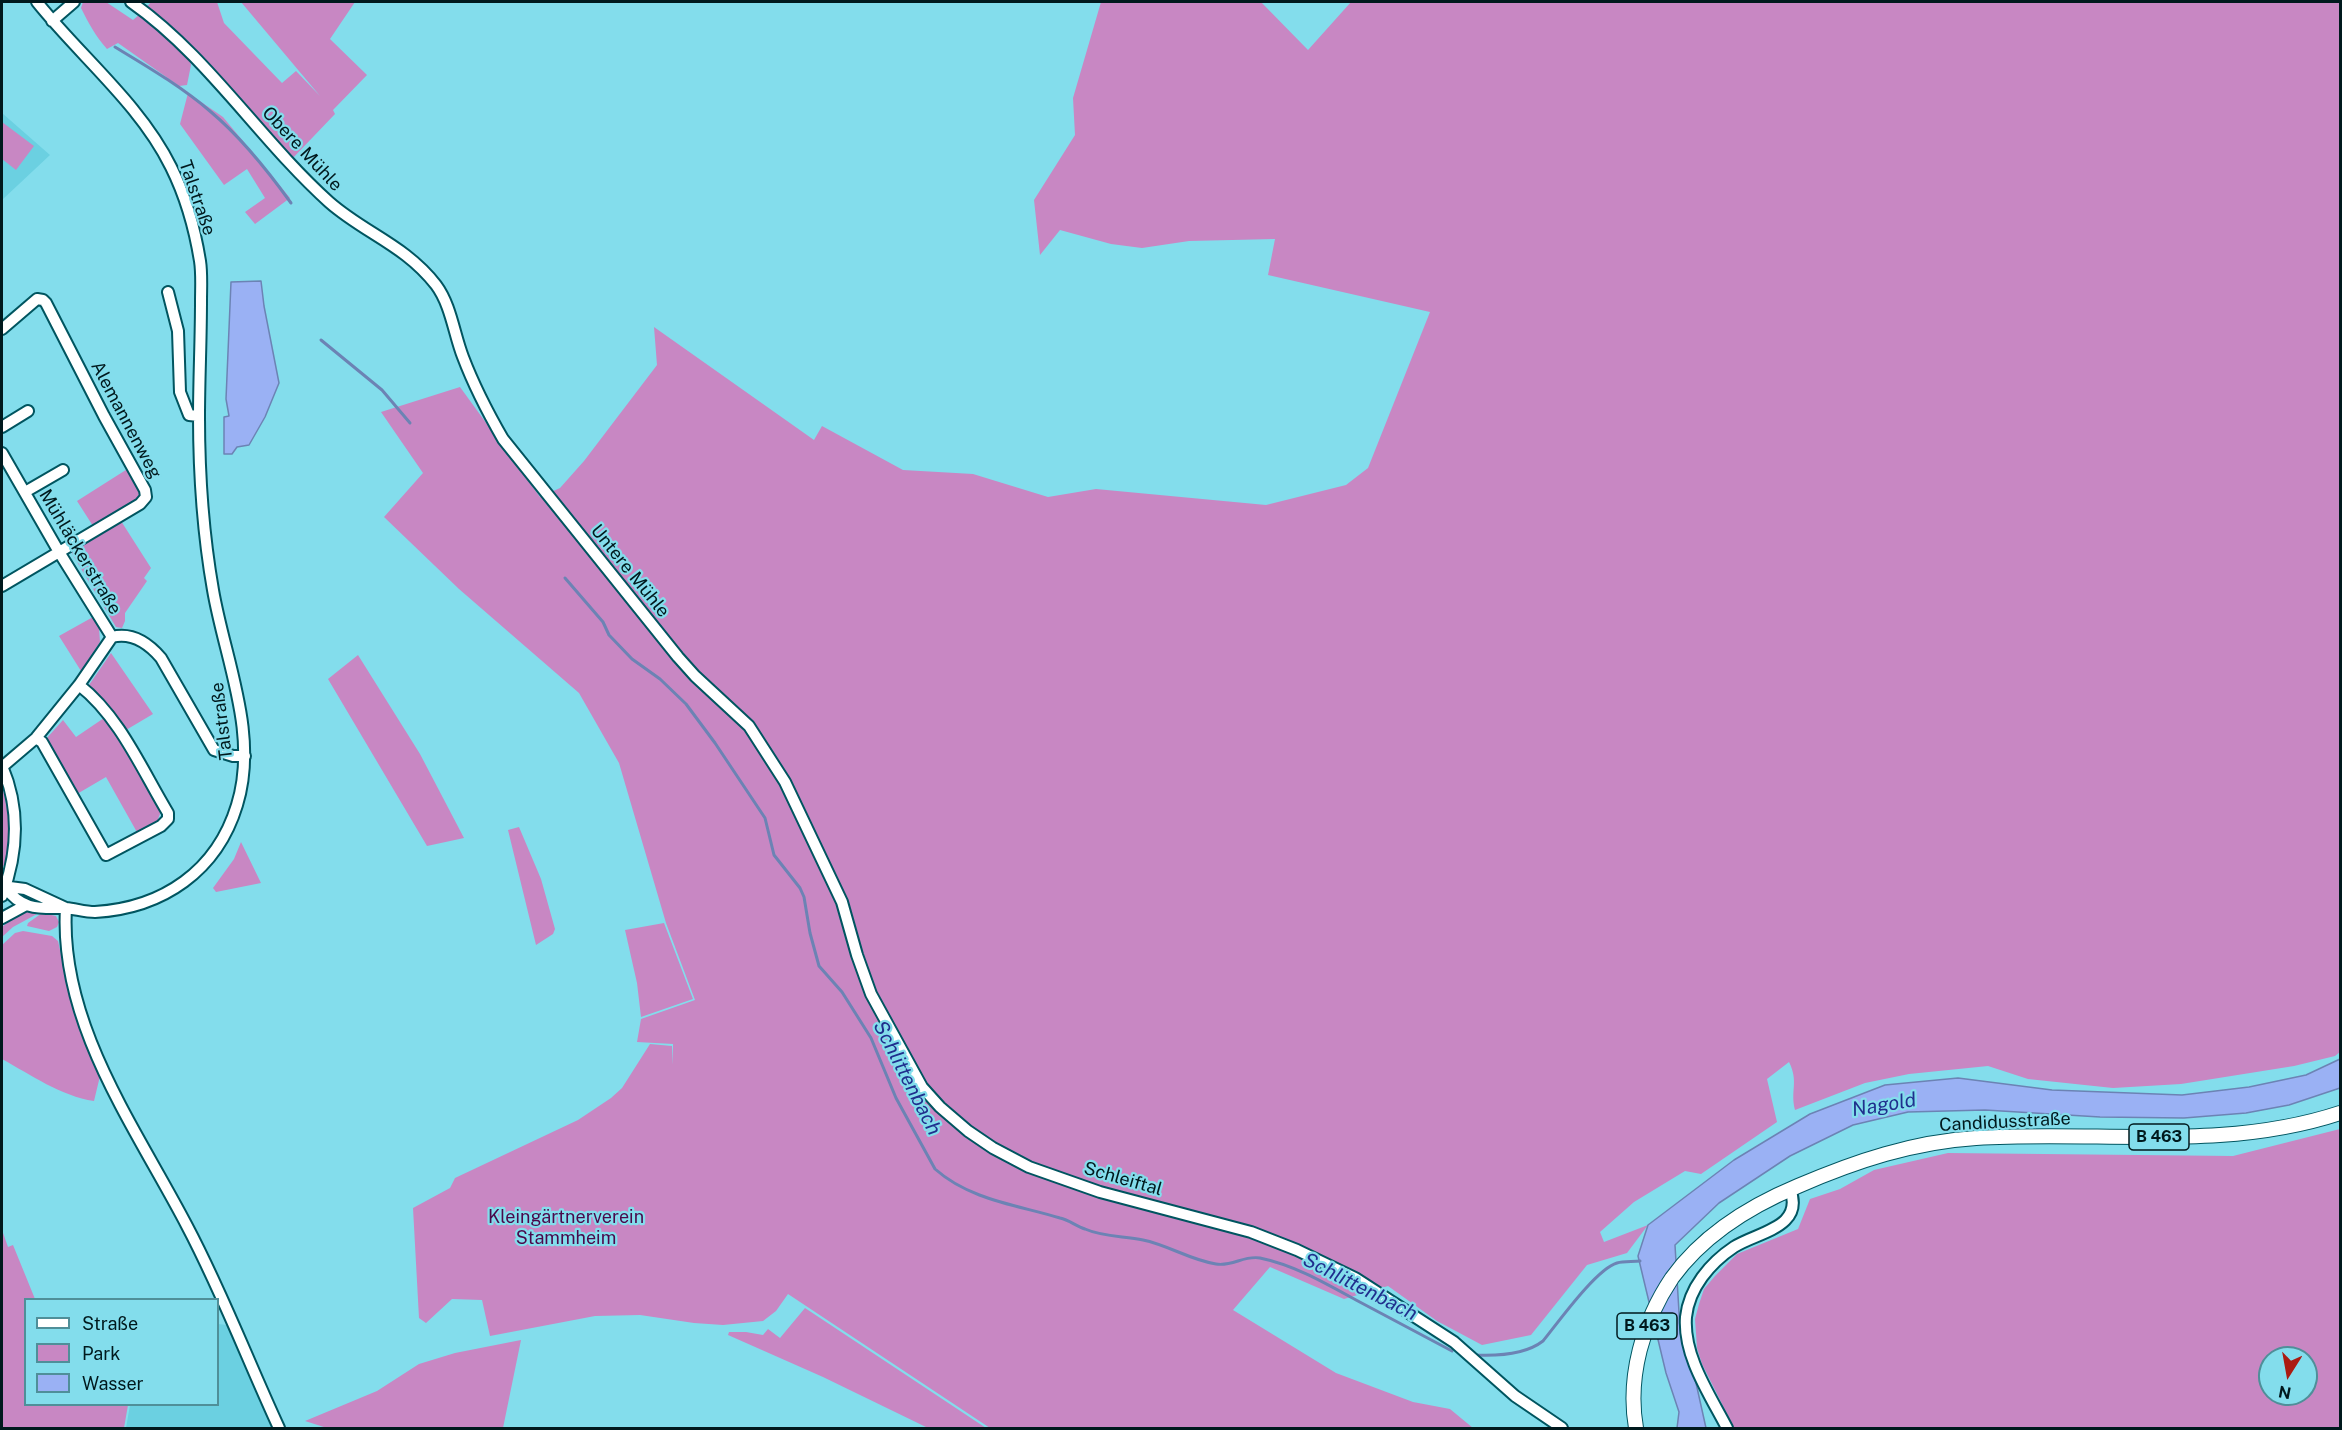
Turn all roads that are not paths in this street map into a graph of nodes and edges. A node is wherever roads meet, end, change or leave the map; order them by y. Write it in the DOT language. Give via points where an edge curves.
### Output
graph roads {
  1 [pos="37,2"];
  2 [pos="74,2"];
  3 [pos="131,2"];
  4 [pos="52,21"];
  5 [pos="168,292"];
  6 [pos="449,315"];
  7 [pos="2,329"];
  8 [pos="28,411"];
  9 [pos="199,416"];
  10 [pos="2,427"];
  11 [pos="2,453"];
  12 [pos="63,470"];
  13 [pos="25,492"];
  14 [pos="59,552"];
  15 [pos="2,586"];
  16 [pos="112,636"];
  17 [pos="79,685"];
  18 [pos="36,738"];
  19 [pos="245,756"];
  20 [pos="2,766"];
  21 [pos="808,832"];
  22 [pos="3,889"];
  23 [pos="26,905"];
  24 [pos="66,908"];
  25 [pos="2,918"];
  26 [pos="2340,1113"];
  27 [pos="1790,1189"];
  28 [pos="279,1428"];
  29 [pos="1562,1428"];
  30 [pos="1636,1428"];
  31 [pos="1727,1428"];
  1 -- 4 [label="street, Talstraße"];
  2 -- 4 [label="street"];
  3 -- 6 [label="street, Obere Mühle" via="171,34 221,84 292,166 330,203 406,254 436,286"];
  4 -- 9 [label="street, Talstraße" via="144,123 172,167 200,263"];
  5 -- 9 [label="street" via="178,331 180,392 189,415"];
  6 -- 21 [label="street, Untere Mühle" via="484,406 503,439 678,657 749,726 785,782"];
  7 -- 14 [label="street, Alemannenweg" via="37,299 46,303 145,490 146,497 140,504"];
  8 -- 10 [label="street"];
  9 -- 19 [label="street, Talstraße" via="200,483 213,591 233,672"];
  11 -- 13 [label="street, Mühläckerstraße"];
  12 -- 13 [label="street, Mühläckerstraße"];
  13 -- 14 [label="street, Mühläckerstraße"];
  14 -- 15 [label="street"];
  14 -- 16 [label="street, Mühläckerstraße"];
  16 -- 17 [label="street, Mühläckerstraße"];
  16 -- 19 [label="street" via="136,638 151,646 214,750"];
  17 -- 18 [label="street, Mühläckerstraße"];
  17 -- 18 [label="street" via="111,717 168,819 106,855 42,742"];
  18 -- 20 [label="street, Mühläckerstraße"];
  19 -- 24 [label="street, Talstraße" via="238,804 227,832 212,855 181,886 162,897 124,909 92,912"];
  20 -- 22 [label="street" via="15,820 13,861"];
  21 -- 29 [label="street, Schleiftal" via="842,902 871,994 887,1027 922,1087 968,1131 1029,1167 1100,1192 1251,1233 1355,1278 1454,1342 1515,1396"];
  22 -- 23 [label="street"];
  22 -- 24 [label="street, Talstraße" via="26,889"];
  23 -- 24 [label="street, Talstraße" via="39,909"];
  23 -- 25 [label="street"];
  24 -- 28 [label="street" via="64,936 72,989 111,1087 188,1227"];
  26 -- 27 [label="main road, Candidusstraße / B 463" via="2230,1135 2018,1136 1931,1143 1886,1152"];
  27 -- 30 [label="main road, Candidusstraße / B 463" via="1742,1215 1695,1251 1662,1294 1650,1318 1637,1365 1633,1413"];
  27 -- 31 [label="street" via="1793,1198 1789,1218 1734,1247 1696,1284 1689,1301 1686,1319 1692,1354"];
}
